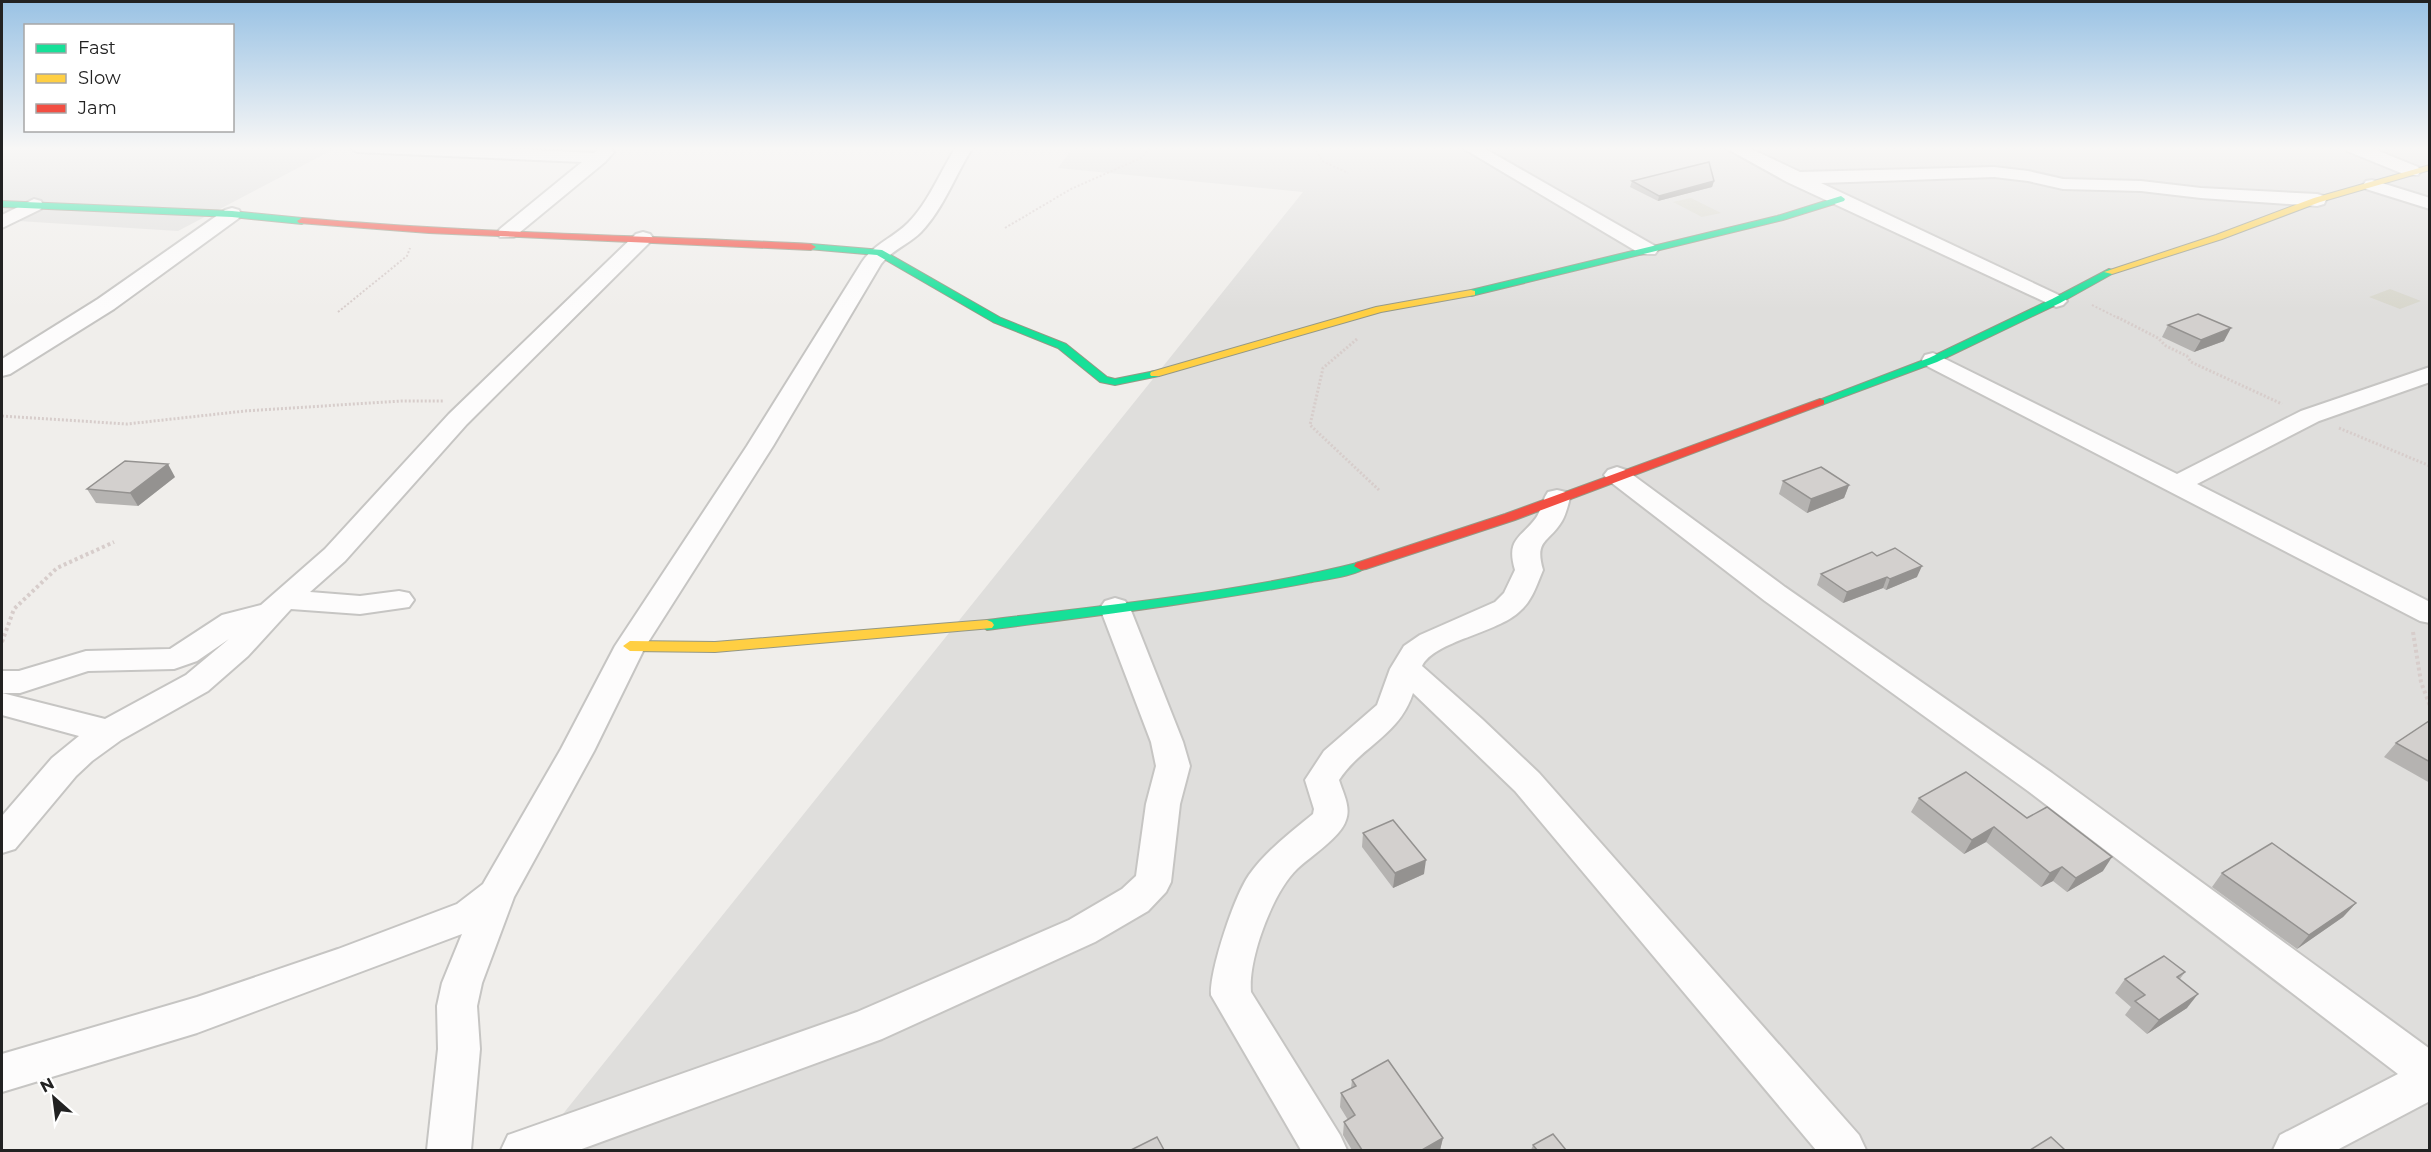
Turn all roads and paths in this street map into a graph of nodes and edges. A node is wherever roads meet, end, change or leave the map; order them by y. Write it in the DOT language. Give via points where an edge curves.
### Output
graph roads {
  1 [pos="546,201"];
  2 [pos="932,201"];
  3 [pos="1051,201"];
  4 [pos="1562,201"];
  5 [pos="1835,201"];
  6 [pos="1845,201"];
  7 [pos="2315,201"];
  8 [pos="2,204"];
  9 [pos="34,205"];
  10 [pos="232,214"];
  11 [pos="2,222"];
  12 [pos="1005,228"];
  13 [pos="436,231"];
  14 [pos="507,233"];
  15 [pos="643,238"];
  16 [pos="1648,250"];
  17 [pos="879,252"];
  18 [pos="2061,297"];
  19 [pos="1380,309"];
  20 [pos="338,312"];
  21 [pos="1933,360"];
  22 [pos="2,369"];
  23 [pos="2430,374"];
  24 [pos="474,402"];
  25 [pos="2,416"];
  26 [pos="2310,416"];
  27 [pos="2430,466"];
  28 [pos="1617,475"];
  29 [pos="2178,484"];
  30 [pos="1379,490"];
  31 [pos="1557,498"];
  32 [pos="114,542"];
  33 [pos="399,600"];
  34 [pos="279,605"];
  35 [pos="1115,608"];
  36 [pos="2429,614"];
  37 [pos="2,642"];
  38 [pos="630,646"];
  39 [pos="1407,670"];
  40 [pos="2,682"];
  41 [pos="2,704"];
  42 [pos="2430,706"];
  43 [pos="110,732"];
  44 [pos="2,839"];
  45 [pos="496,895"];
  46 [pos="2,1073"];
  47 [pos="2430,1074"];
  48 [pos="2430,1079"];
  49 [pos="449,1150"];
  50 [pos="523,1150"];
  51 [pos="1325,1150"];
  52 [pos="1844,1150"];
  53 [pos="2295,1150"];
  1 -- 14 [label="street"];
  2 -- 17 [label="street" via="915,227"];
  3 -- 12 [label="path"];
  4 -- 16 [label="street"];
  5 -- 16 [label="street"];
  6 -- 18 [label="street"];
  7 -- 18 [label="street" via="2098,276"];
  8 -- 9 [label="street"];
  9 -- 10 [label="street"];
  9 -- 11 [label="street"];
  10 -- 13 [label="street"];
  10 -- 22 [label="street" via="106,304"];
  13 -- 14 [label="street"];
  13 -- 20 [label="path" via="411,247 407,256"];
  14 -- 15 [label="street"];
  15 -- 17 [label="street"];
  15 -- 24 [label="street"];
  16 -- 19 [label="street" via="1475,292"];
  17 -- 19 [label="street" via="997,320 1062,346 1109,381 1138,379 1211,360"];
  17 -- 38 [label="street" via="760,446"];
  18 -- 21 [label="street"];
  18 -- 26 [label="path" via="2158,338 2191,362"];
  19 -- 30 [label="path" via="1362,335 1323,368 1310,419 1313,429"];
  21 -- 28 [label="street"];
  21 -- 29 [label="street"];
  23 -- 26 [label="street"];
  24 -- 25 [label="path" via="401,401 245,411 127,424"];
  24 -- 34 [label="street" via="335,555"];
  26 -- 27 [label="path"];
  26 -- 29 [label="street"];
  28 -- 31 [label="street"];
  28 -- 47 [label="street" via="1775,594 2040,782"];
  29 -- 36 [label="street"];
  31 -- 35 [label="street" via="1341,572 1232,593"];
  31 -- 39 [label="street" via="1550,519 1527,543 1529,570 1510,605 1421,648"];
  32 -- 37 [label="path" via="57,568 14,609"];
  33 -- 34 [label="street" via="360,605"];
  34 -- 40 [label="street" via="233,622 177,658 86,661 20,682"];
  34 -- 43 [label="street" via="197,683"];
  35 -- 38 [label="street" via="999,624 785,642 715,647"];
  35 -- 50 [label="street" via="1173,766 1163,804 1153,882 1135,900 1082,931 868,1026"];
  36 -- 42 [label="path" via="2413,633 2422,695"];
  38 -- 45 [label="street" via="577,751"];
  39 -- 51 [label="street" via="1390,710 1328,768 1322,780 1331,809 1329,820 1282,861 1261,887 1230,981 1231,994"];
  39 -- 52 [label="street" via="1527,782"];
  41 -- 43 [label="street"];
  43 -- 44 [label="street" via="64,767"];
  45 -- 46 [label="street" via="462,918 347,962 197,1016"];
  45 -- 49 [label="street" via="462,982"];
  48 -- 53 [label="street"];
}
